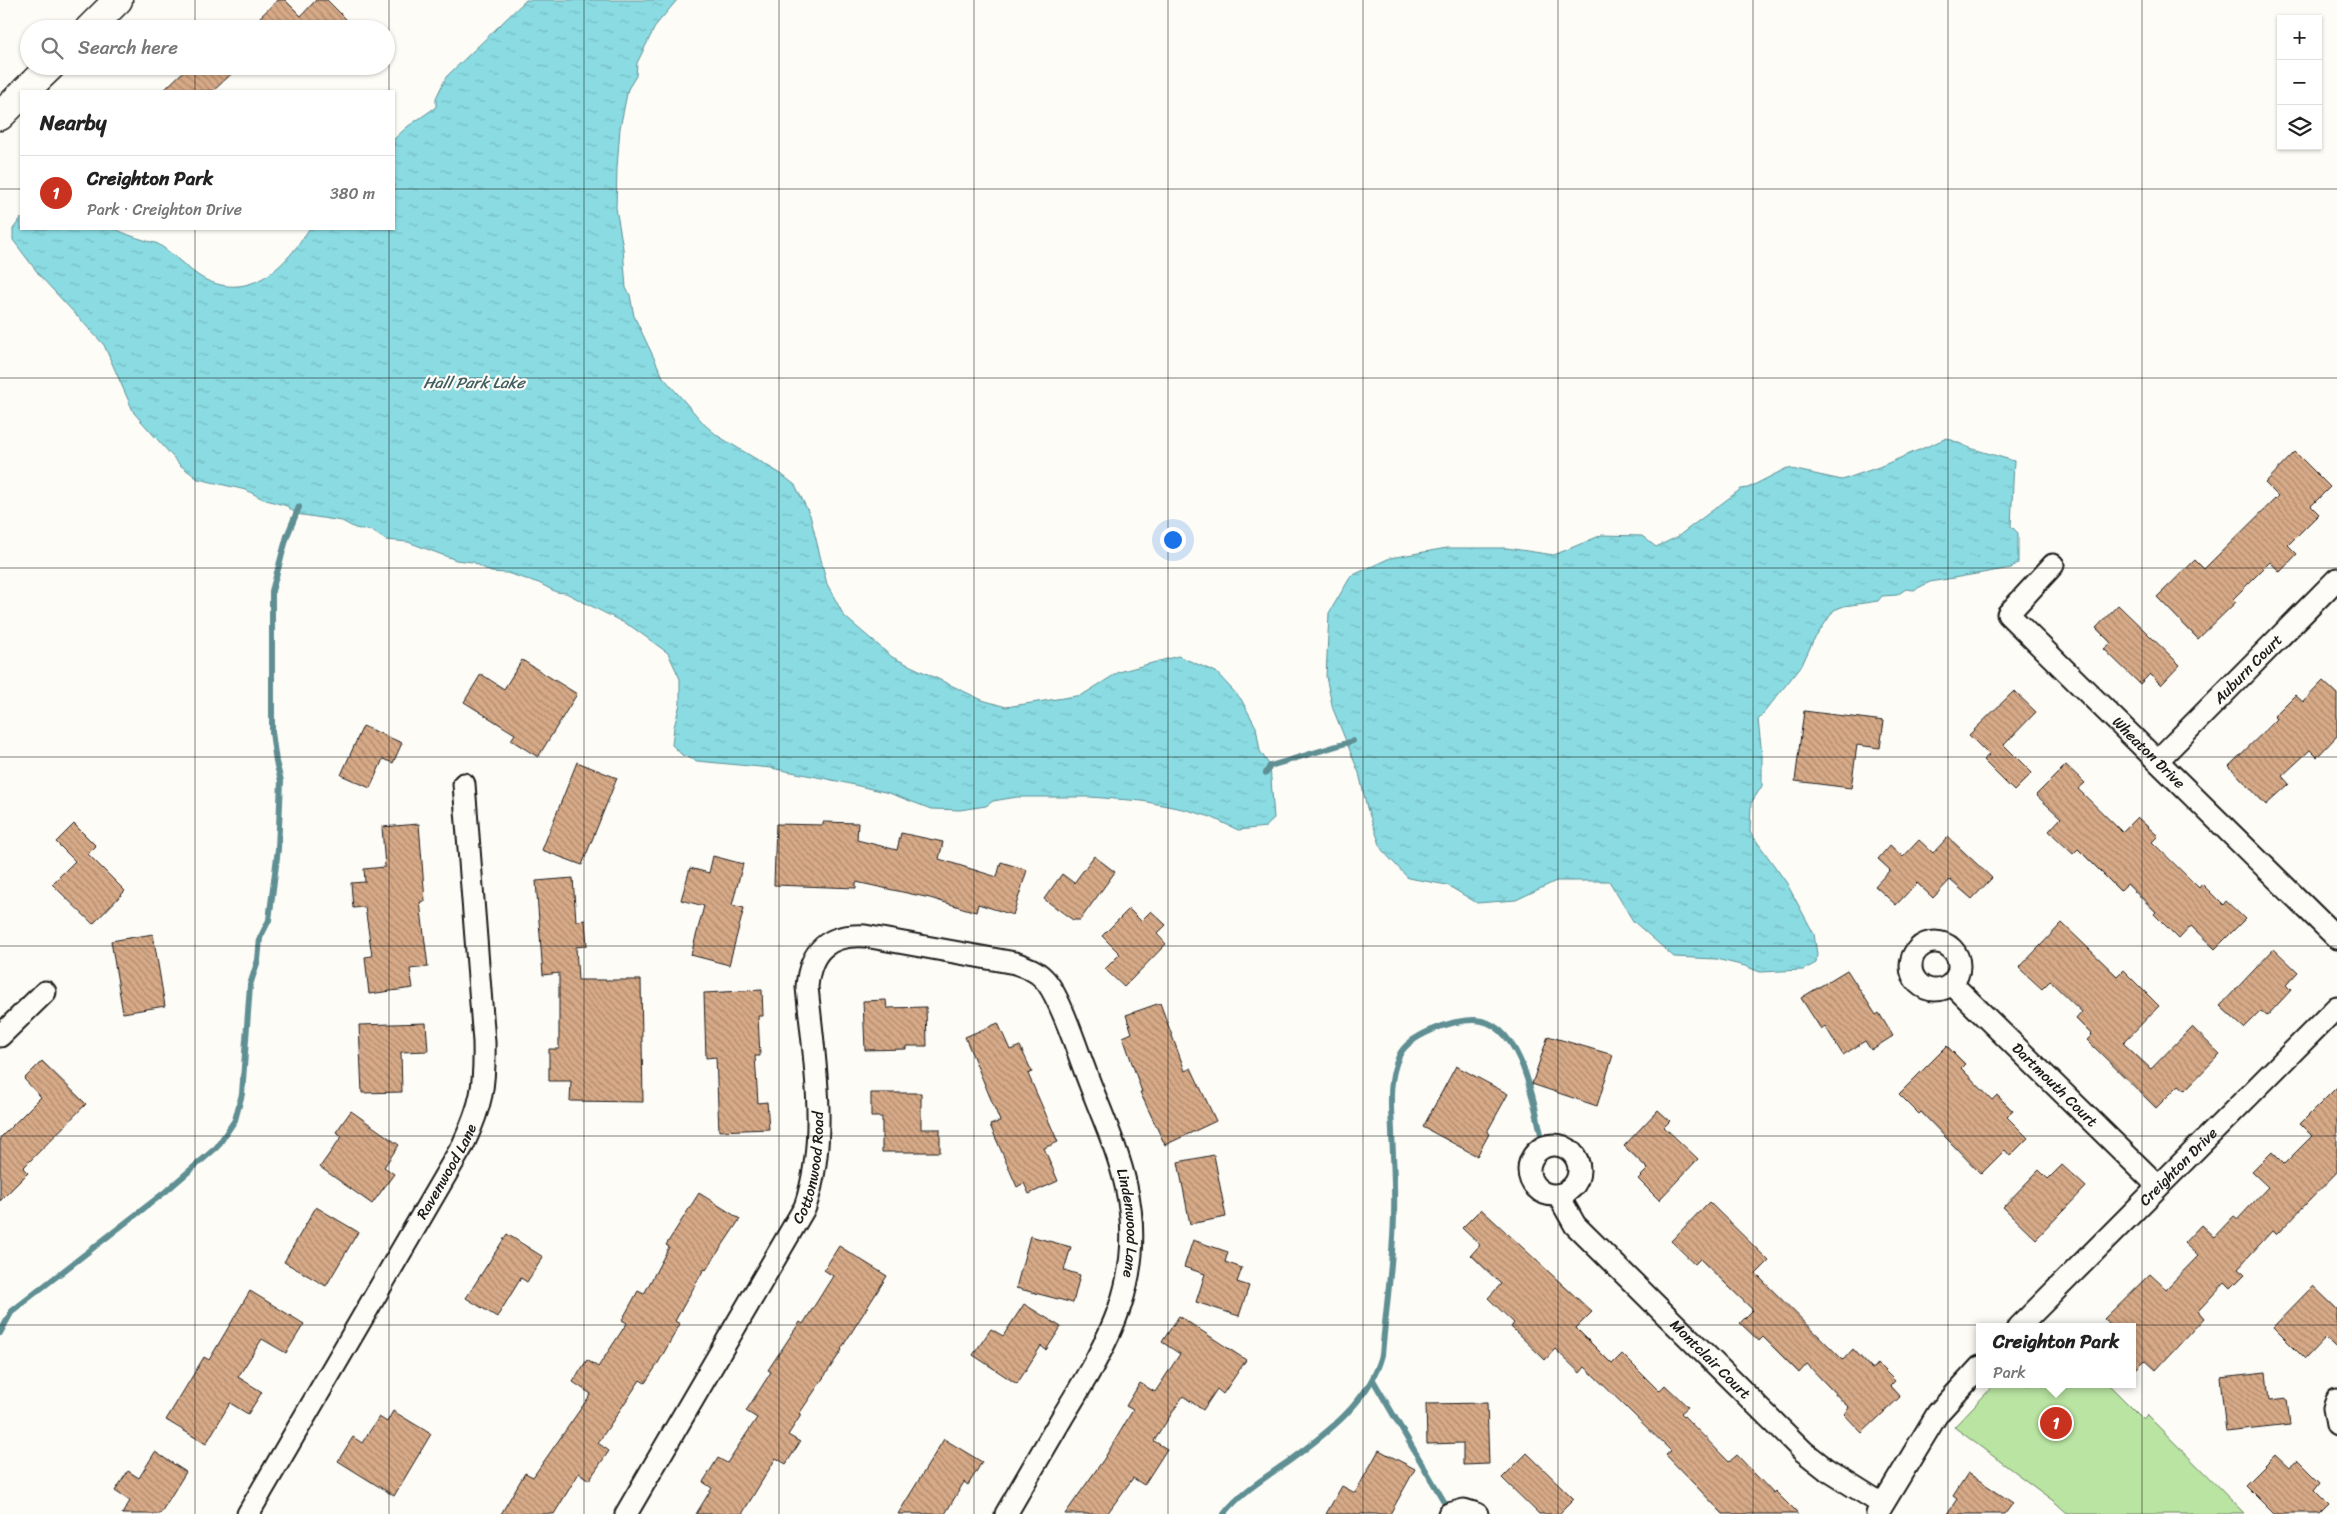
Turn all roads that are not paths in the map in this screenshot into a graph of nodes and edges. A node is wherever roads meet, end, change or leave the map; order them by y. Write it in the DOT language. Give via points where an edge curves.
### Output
graph roads {
  1 [pos="118,0"];
  2 [pos="98,20"];
  3 [pos="42,75"];
  4 [pos="27,90"];
  5 [pos="20,96"];
  6 [pos="0,116"];
  7 [pos="2053,565"];
  8 [pos="2337,579"];
  9 [pos="2158,760"];
  10 [pos="464,784"];
  11 [pos="2337,938"];
  12 [pos="987,958"];
  13 [pos="1952,984"];
  14 [pos="45,992"];
  15 [pos="2337,1006"];
  16 [pos="0,1036"];
  17 [pos="2158,1186"];
  18 [pos="1558,1195"];
  19 [pos="2022,1323"];
  20 [pos="1976,1371"];
  21 [pos="2337,1400"];
  22 [pos="2337,1425"];
  23 [pos="1880,1509"];
  24 [pos="248,1514"];
  25 [pos="626,1514"];
  26 [pos="1006,1514"];
  27 [pos="1450,1514"];
  28 [pos="1477,1514"];
  1 -- 2 [label="street"];
  3 -- 4 [label="street"];
  5 -- 6 [label="street"];
  7 -- 9 [label="street, Wheaton Drive" via="2008,614"];
  8 -- 9 [label="street, Auburn Court"];
  9 -- 11 [label="street, Wheaton Drive"];
  10 -- 24 [label="street, Ravenwood Lane" via="484,1042 484,1080 479,1106 463,1145"];
  12 -- 25 [label="street, Cottonwood Road" via="847,935 836,938 816,955 808,974 807,987 818,1106 817,1157 809,1194 800,1219"];
  12 -- 26 [label="street, Lindenwood Lane" via="1034,970 1051,987 1126,1186 1131,1235 1127,1284 1114,1326"];
  13 -- 17 [label="street, Dartmouth Court"];
  14 -- 16 [label="street"];
  15 -- 17 [label="street, Creighton Drive"];
  17 -- 19 [label="street, Creighton Drive"];
  18 -- 23 [label="street, Montclair Court" via="1575,1225 1803,1451"];
  20 -- 23 [label="street" via="1938,1413"];
  21 -- 22 [label="street" via="2334,1408"];
  27 -- 28 [label="street" via="1464,1510"];
}
